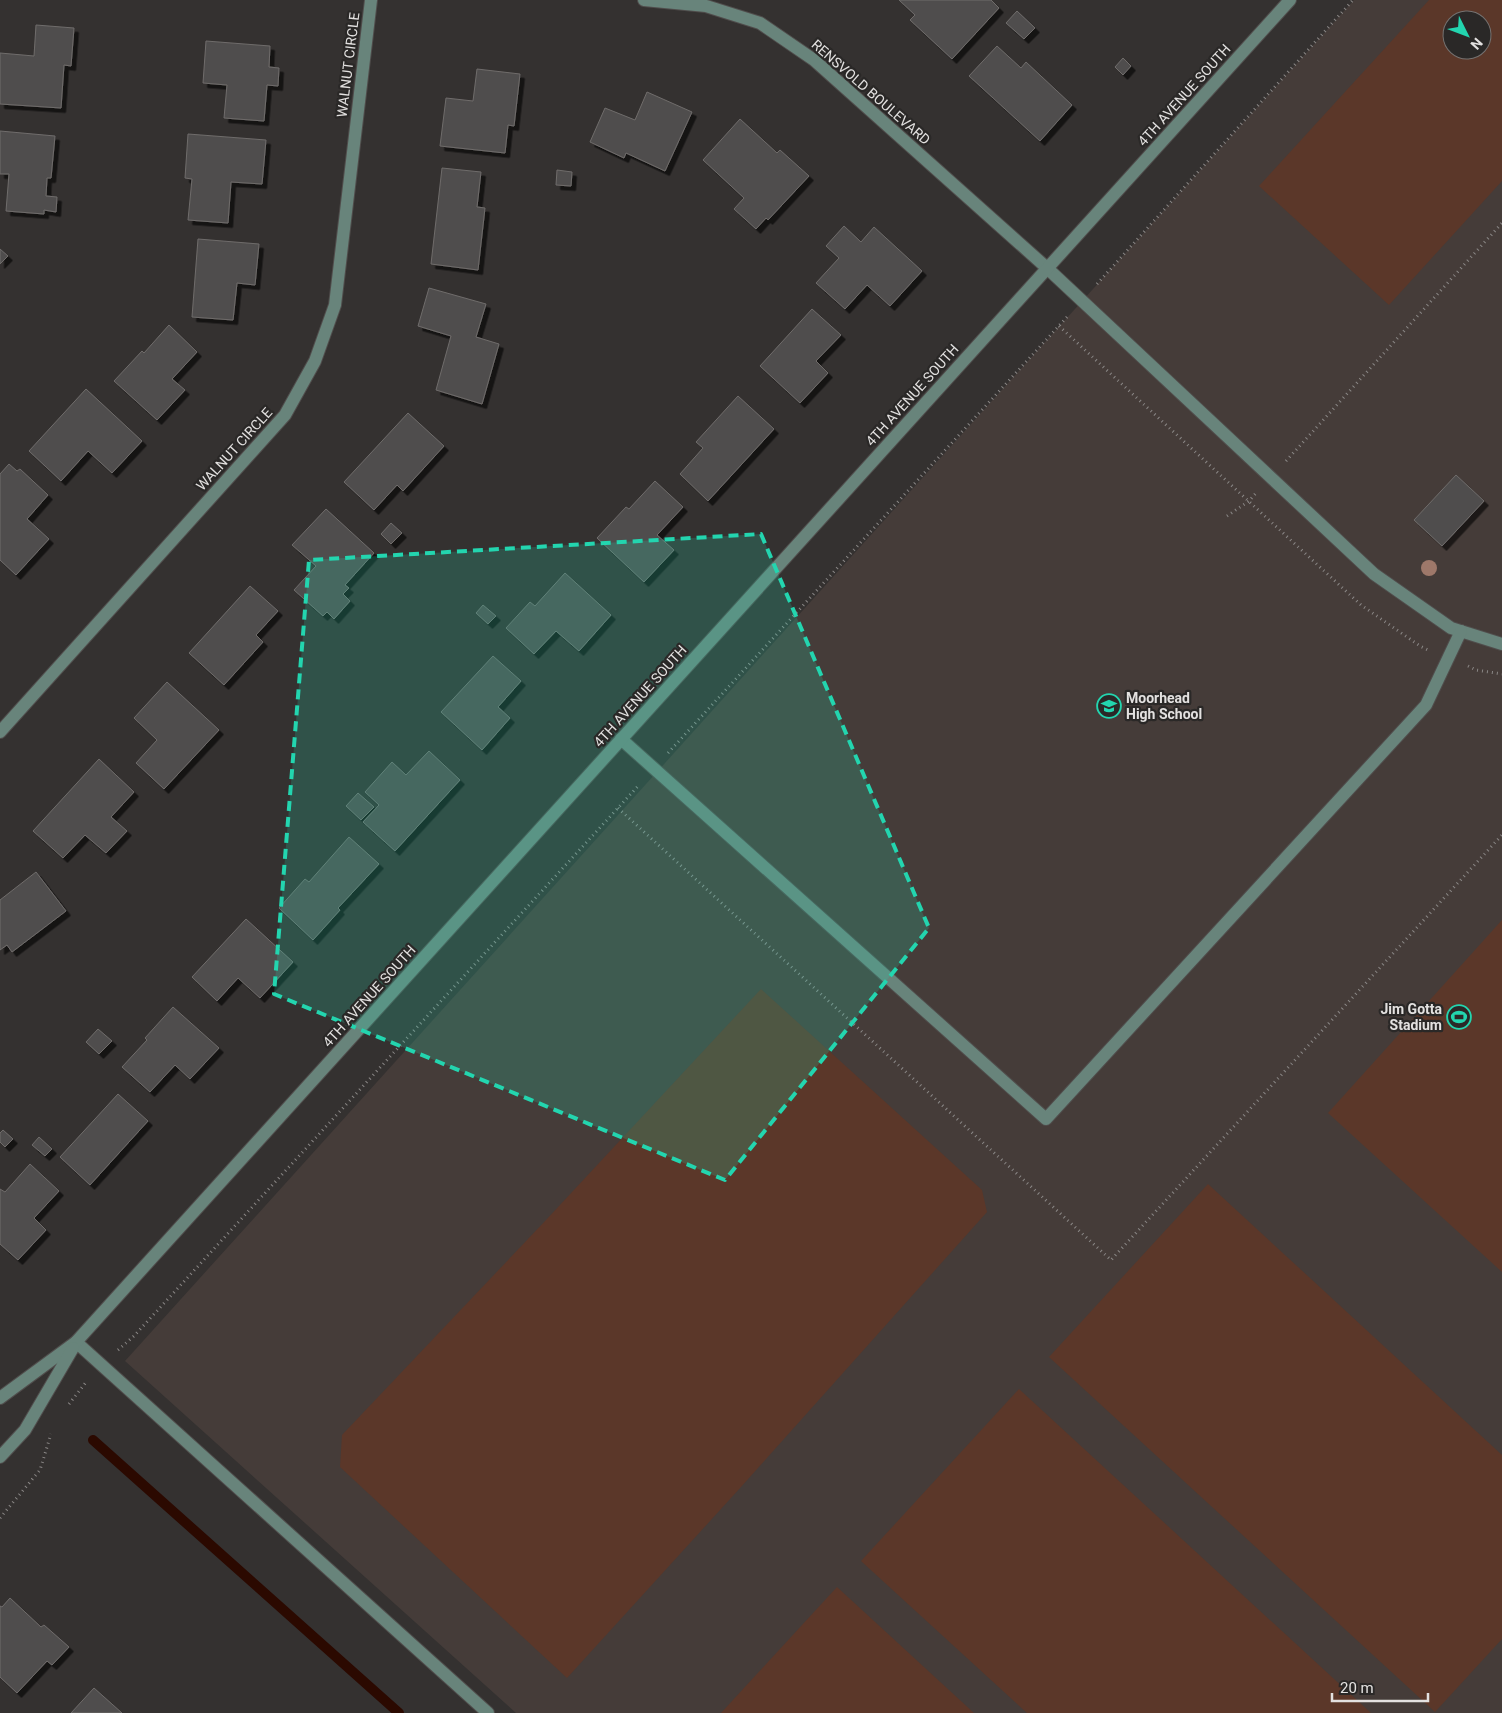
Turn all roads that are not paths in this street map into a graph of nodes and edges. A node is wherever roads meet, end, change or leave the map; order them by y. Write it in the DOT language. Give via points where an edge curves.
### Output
graph roads {
  1 [pos="371,0"];
  2 [pos="644,0"];
  3 [pos="1290,0"];
  4 [pos="1047,268"];
  5 [pos="1461,631"];
  6 [pos="1502,644"];
  7 [pos="0,732"];
  8 [pos="621,739"];
  9 [pos="76,1342"];
  10 [pos="0,1398"];
  11 [pos="0,1458"];
  12 [pos="488,1713"];
  1 -- 7 [label="street, WALNUT CIRCLE" via="335,305 315,361 284,415"];
  2 -- 4 [label="street, RENSVOLD BOULEVARD" via="706,6 760,23 814,60"];
  3 -- 4 [label="street, 4TH AVENUE SOUTH"];
  4 -- 5 [label="street, RENSVOLD BOULEVARD" via="1374,574 1451,628"];
  4 -- 8 [label="street, 4TH AVENUE SOUTH"];
  5 -- 6 [label="street, RENSVOLD BOULEVARD"];
  5 -- 8 [label="street" via="1426,705 1046,1119"];
  8 -- 9 [label="street, 4TH AVENUE SOUTH"];
  9 -- 10 [label="street, 4TH AVENUE SOUTH"];
  9 -- 11 [label="street" via="25,1430"];
  9 -- 12 [label="street"];
}
